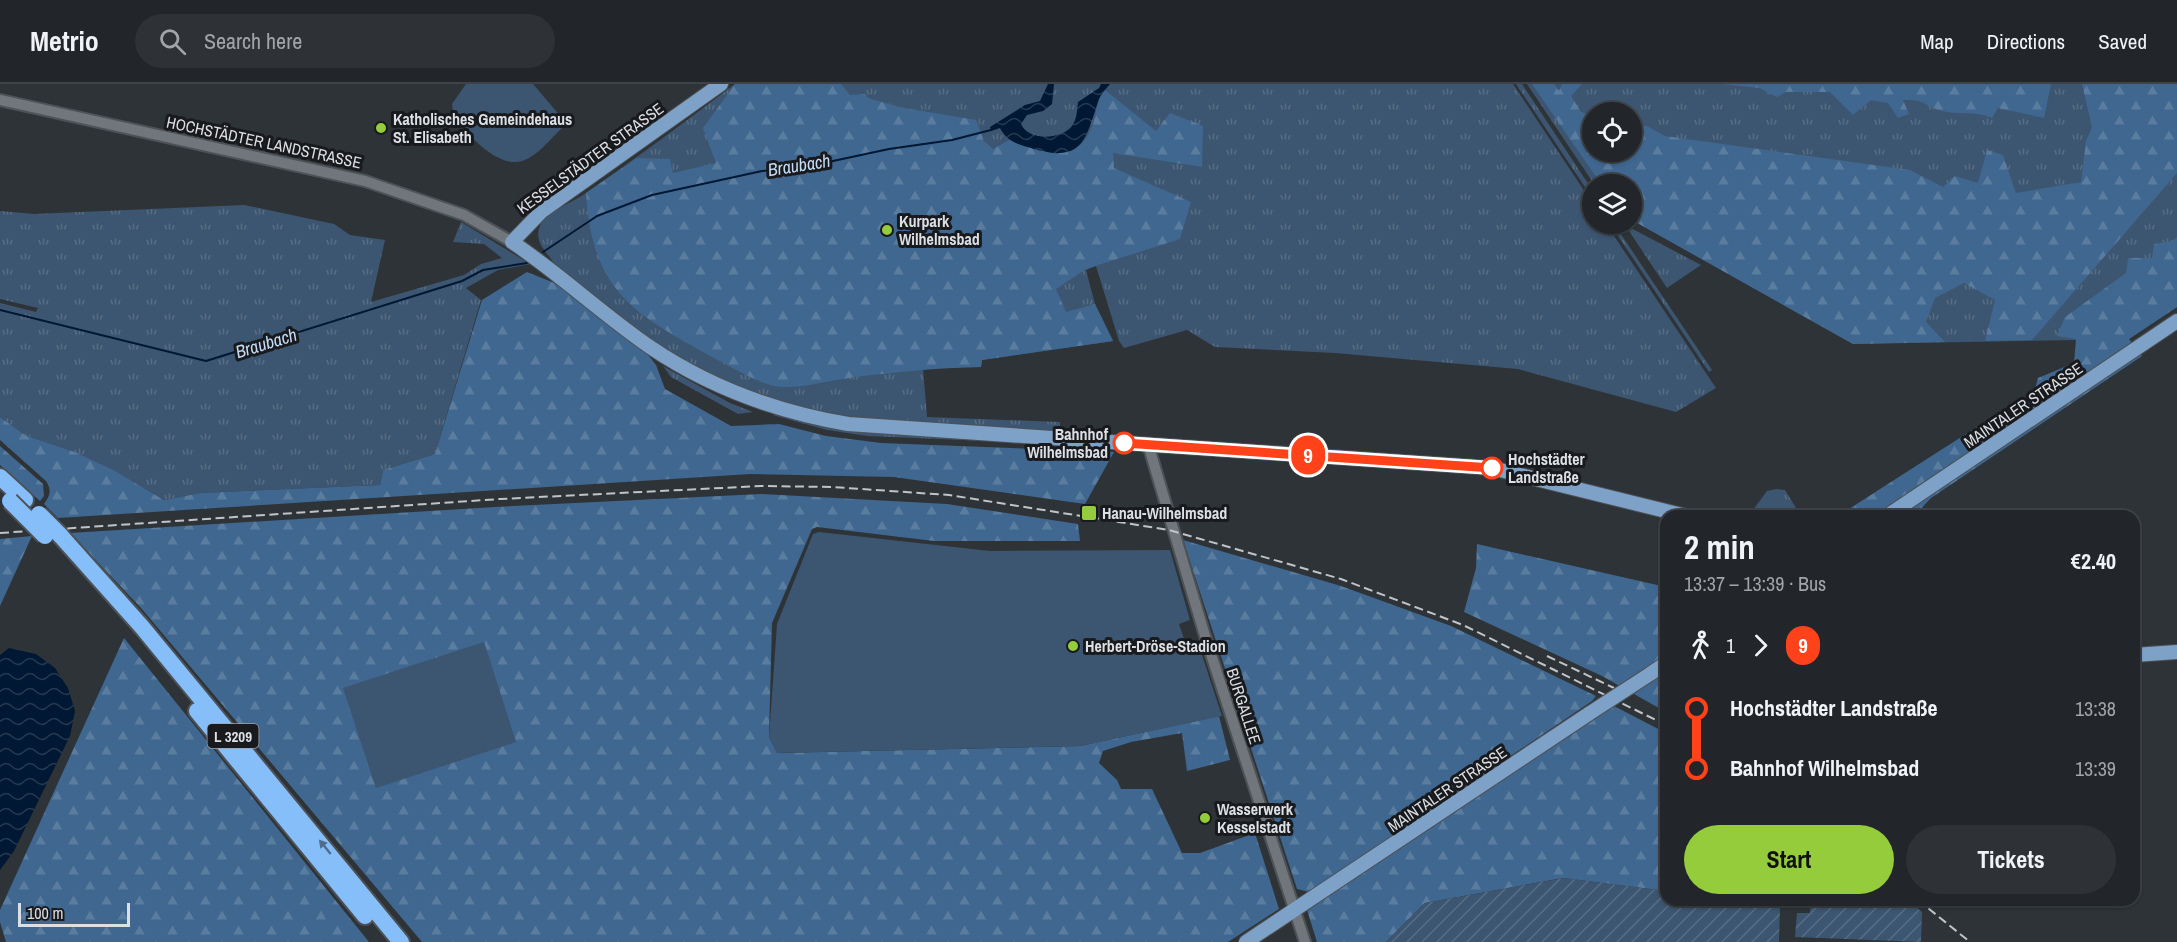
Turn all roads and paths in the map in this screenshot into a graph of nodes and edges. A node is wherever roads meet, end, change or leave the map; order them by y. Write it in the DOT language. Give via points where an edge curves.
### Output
graph roads {
  1 [pos="721,84"];
  2 [pos="0,100"];
  3 [pos="512,242"];
  4 [pos="2177,321"];
  5 [pos="1148,444"];
  6 [pos="0,477"];
  7 [pos="12,498"];
  8 [pos="1662,510"];
  9 [pos="1896,510"];
  10 [pos="52,535"];
  11 [pos="2177,652"];
  12 [pos="2140,655"];
  13 [pos="1660,667"];
  14 [pos="1294,911"];
  15 [pos="387,942"];
  16 [pos="401,942"];
  17 [pos="1246,942"];
  18 [pos="1305,942"];
  1 -- 3 [label="main road, KESSELSTÄDTER STRASSE" via="542,211"];
  2 -- 3 [label="street, HOCHSTÄDTER LANDSTRASSE" via="372,183 464,215"];
  3 -- 5 [label="main road" via="661,354 719,385 778,408 848,424"];
  4 -- 9 [label="main road, MAINTALER STRASSE"];
  5 -- 8 [label="main road" via="1492,468"];
  5 -- 14 [label="street, BURGALLEE"];
  6 -- 7 [label="highway, L 3209"];
  7 -- 10 [label="highway, L 3209, bridge"];
  10 -- 15 [label="highway, L 3209"];
  16 -- 10 [label="highway, L 3209, one-way" via="136,619"];
  11 -- 12 [label="main road"];
  13 -- 14 [label="main road, MAINTALER STRASSE, bridge"];
  14 -- 17 [label="main road, MAINTALER STRASSE"];
  14 -- 18 [label="street, BURGALLEE"];
}
